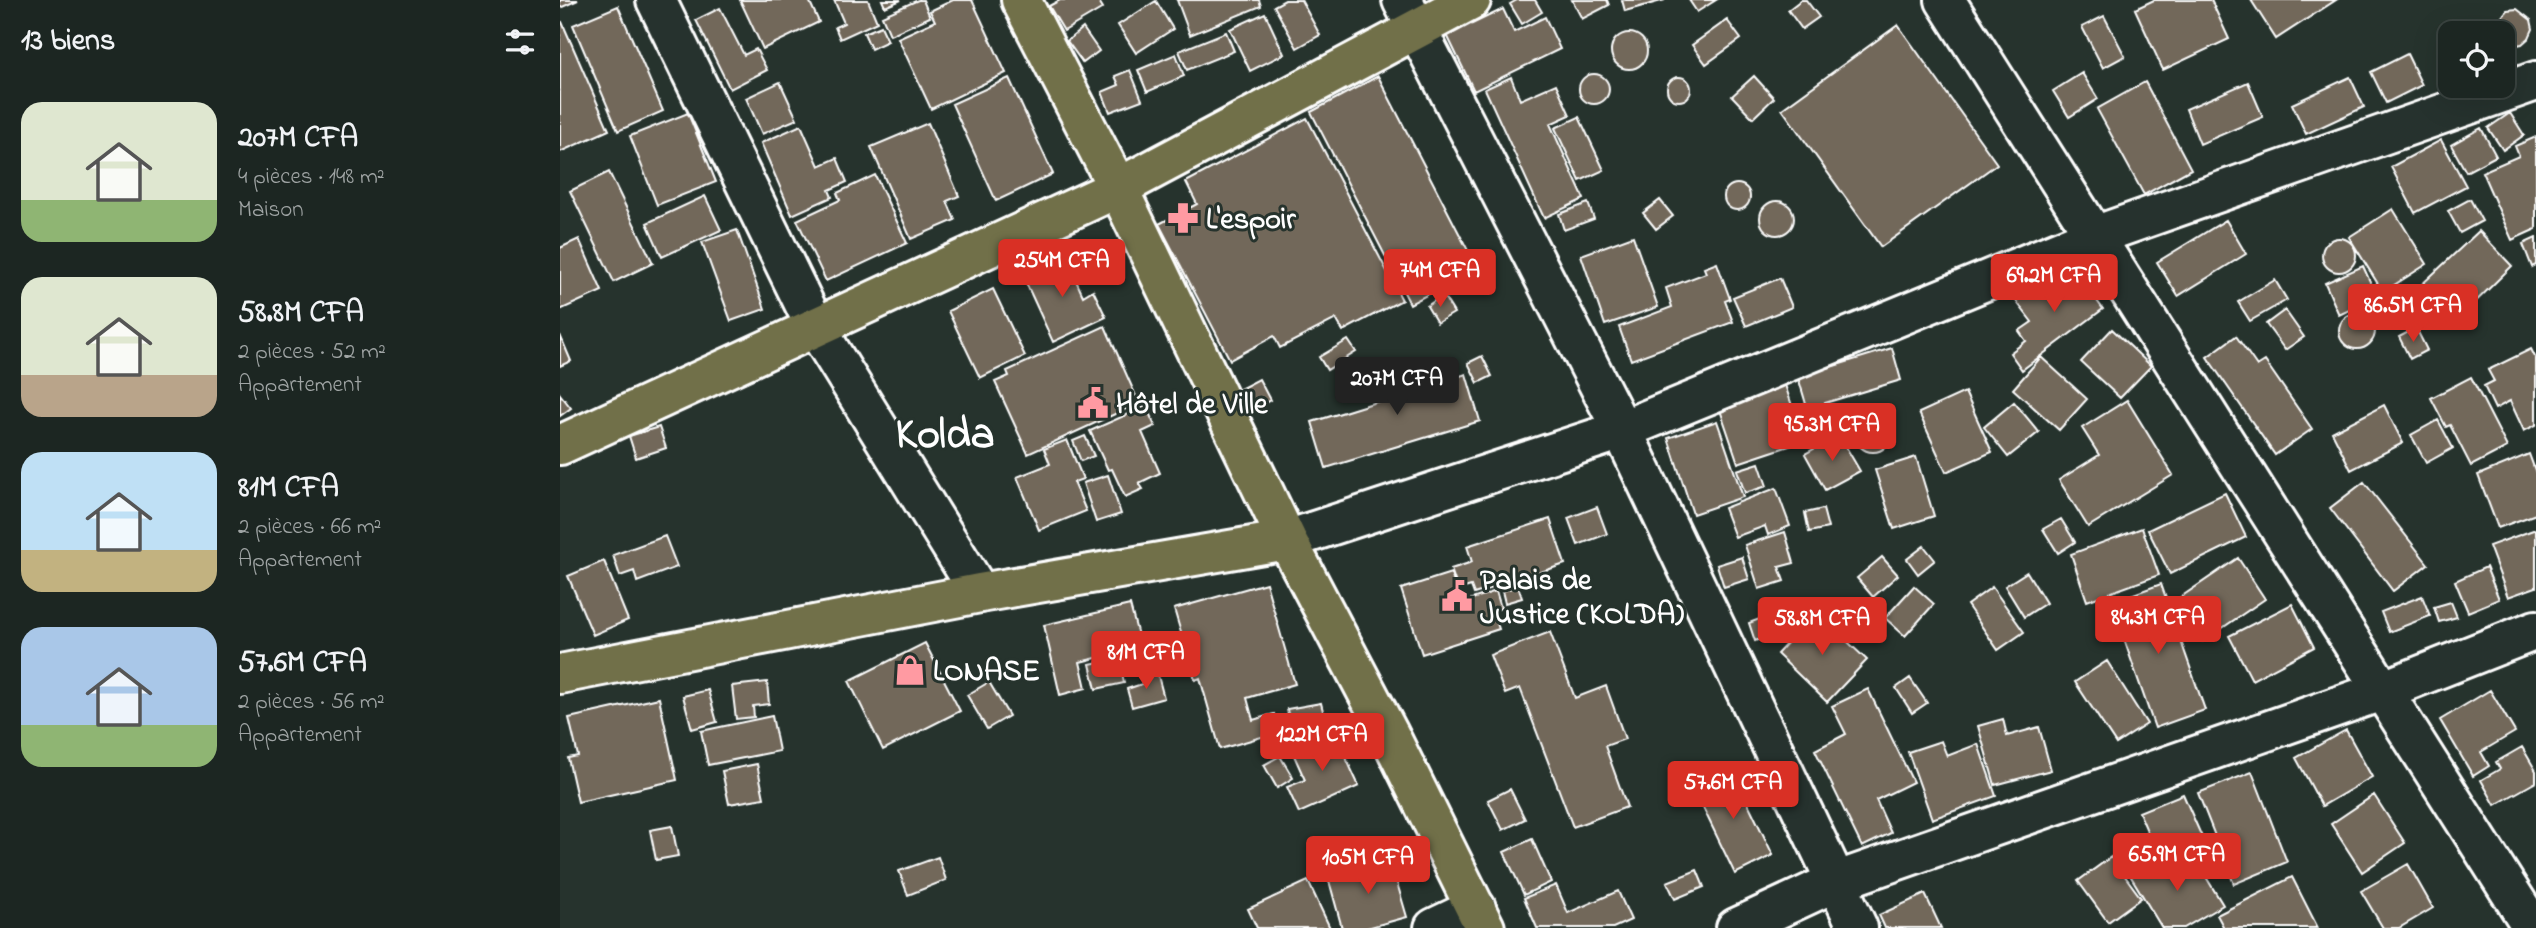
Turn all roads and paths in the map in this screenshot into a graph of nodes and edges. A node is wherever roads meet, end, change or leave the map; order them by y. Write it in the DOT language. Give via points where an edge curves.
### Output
graph roads {
  1 [pos="656,0"];
  2 [pos="1021,0"];
  3 [pos="1471,0"];
  4 [pos="1945,0"];
  5 [pos="1409,14"];
  6 [pos="2536,80"];
  7 [pos="1118,188"];
  8 [pos="2097,235"];
  9 [pos="815,327"];
  10 [pos="1622,430"];
  11 [pos="560,445"];
  12 [pos="1287,540"];
  13 [pos="980,593"];
  14 [pos="2536,630"];
  15 [pos="560,674"];
  16 [pos="2384,690"];
  17 [pos="1835,882"];
  18 [pos="1480,918"];
  19 [pos="2531,927"];
  20 [pos="1434,928"];
  21 [pos="1736,928"];
  22 [pos="1858,928"];
  1 -- 9 [label="street"];
  2 -- 7 [label="main road"];
  3 -- 5 [label="main road"];
  4 -- 8 [label="street"];
  5 -- 7 [label="main road"];
  5 -- 10 [label="street"];
  6 -- 8 [label="street"];
  7 -- 9 [label="main road"];
  7 -- 12 [label="main road"];
  8 -- 10 [label="street"];
  8 -- 16 [label="street"];
  9 -- 11 [label="main road"];
  9 -- 13 [label="street"];
  10 -- 12 [label="street"];
  10 -- 17 [label="street"];
  12 -- 13 [label="main road"];
  12 -- 18 [label="main road"];
  13 -- 15 [label="main road"];
  14 -- 16 [label="street"];
  16 -- 17 [label="street"];
  16 -- 19 [label="street"];
  17 -- 21 [label="street"];
  17 -- 22 [label="street"];
  18 -- 20 [label="street"];
}
